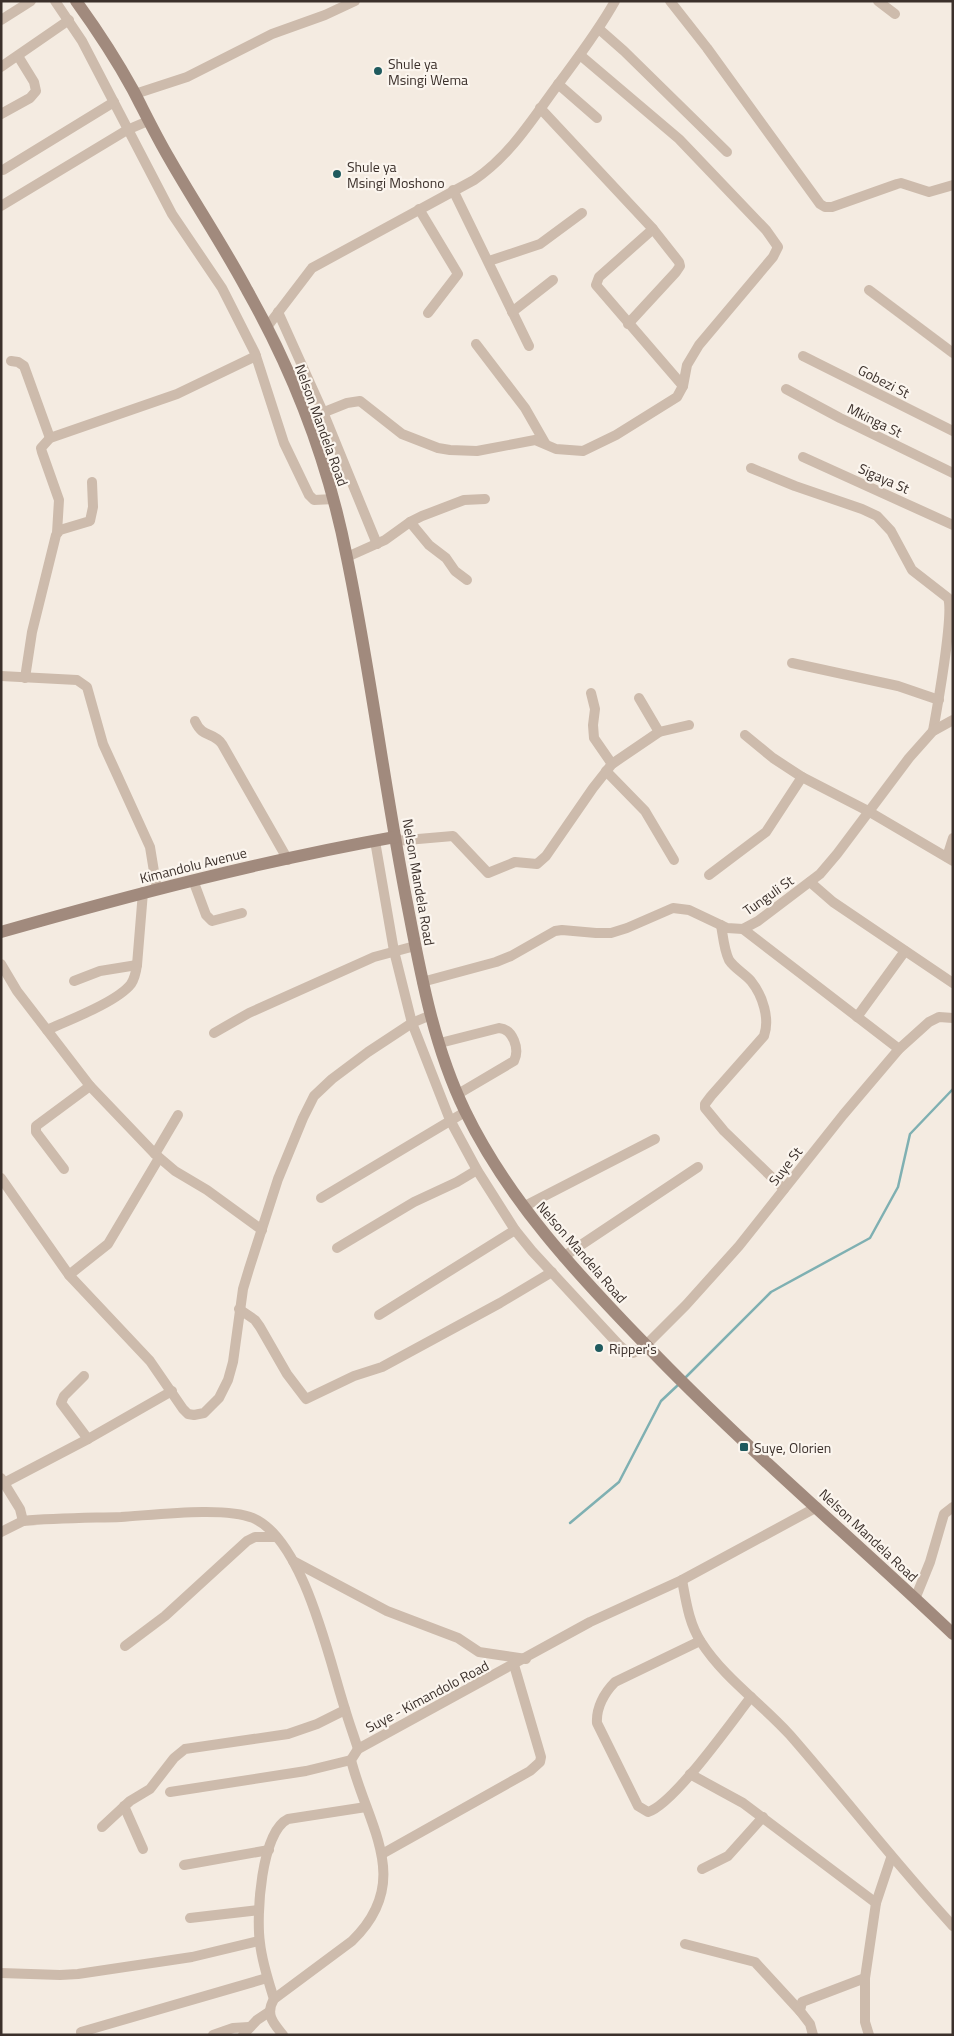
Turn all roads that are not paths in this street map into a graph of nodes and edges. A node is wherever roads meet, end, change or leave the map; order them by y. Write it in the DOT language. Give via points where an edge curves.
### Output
graph roads {
  1 [pos="31,1"];
  2 [pos="55,1"];
  3 [pos="76,1"];
  4 [pos="355,1"];
  5 [pos="615,1"];
  6 [pos="670,1"];
  7 [pos="878,1"];
  8 [pos="895,14"];
  9 [pos="1,20"];
  10 [pos="69,20"];
  11 [pos="599,29"];
  12 [pos="580,55"];
  13 [pos="18,56"];
  14 [pos="1,67"];
  15 [pos="558,84"];
  16 [pos="135,94"];
  17 [pos="114,102"];
  18 [pos="540,108"];
  19 [pos="1,114"];
  20 [pos="597,118"];
  21 [pos="148,121"];
  22 [pos="127,130"];
  23 [pos="727,152"];
  24 [pos="2,170"];
  25 [pos="953,185"];
  26 [pos="453,190"];
  27 [pos="1,206"];
  28 [pos="419,208"];
  29 [pos="582,213"];
  30 [pos="653,229"];
  31 [pos="489,261"];
  32 [pos="553,280"];
  33 [pos="869,290"];
  34 [pos="278,312"];
  35 [pos="512,312"];
  36 [pos="428,313"];
  37 [pos="628,324"];
  38 [pos="267,327"];
  39 [pos="476,344"];
  40 [pos="529,346"];
  41 [pos="953,353"];
  42 [pos="256,356"];
  43 [pos="802,356"];
  44 [pos="11,361"];
  45 [pos="683,386"];
  46 [pos="786,389"];
  47 [pos="322,412"];
  48 [pos="307,419"];
  49 [pos="953,431"];
  50 [pos="50,438"];
  51 [pos="545,443"];
  52 [pos="803,457"];
  53 [pos="751,468"];
  54 [pos="953,473"];
  55 [pos="92,482"];
  56 [pos="334,499"];
  57 [pos="485,499"];
  58 [pos="410,522"];
  59 [pos="953,525"];
  60 [pos="57,532"];
  61 [pos="377,544"];
  62 [pos="347,557"];
  63 [pos="467,580"];
  64 [pos="792,663"];
  65 [pos="1,676"];
  66 [pos="25,678"];
  67 [pos="590,693"];
  68 [pos="639,698"];
  69 [pos="939,700"];
  70 [pos="953,720"];
  71 [pos="195,721"];
  72 [pos="689,725"];
  73 [pos="933,731"];
  74 [pos="659,732"];
  75 [pos="745,736"];
  76 [pos="609,767"];
  77 [pos="802,776"];
  78 [pos="868,811"];
  79 [pos="953,838"];
  80 [pos="395,839"];
  81 [pos="375,841"];
  82 [pos="950,859"];
  83 [pos="288,860"];
  84 [pos="674,860"];
  85 [pos="709,875"];
  86 [pos="193,880"];
  87 [pos="810,882"];
  88 [pos="157,890"];
  89 [pos="143,892"];
  90 [pos="242,913"];
  91 [pos="720,925"];
  92 [pos="743,929"];
  93 [pos="1,932"];
  94 [pos="415,946"];
  95 [pos="394,951"];
  96 [pos="905,951"];
  97 [pos="1,964"];
  98 [pos="137,965"];
  99 [pos="74,981"];
  100 [pos="422,982"];
  101 [pos="953,983"];
  102 [pos="431,1015"];
  103 [pos="857,1017"];
  104 [pos="953,1018"];
  105 [pos="412,1023"];
  106 [pos="47,1030"];
  107 [pos="214,1033"];
  108 [pos="440,1042"];
  109 [pos="899,1050"];
  110 [pos="90,1086"];
  111 [pos="458,1094"];
  112 [pos="466,1112"];
  113 [pos="178,1115"];
  114 [pos="450,1120"];
  115 [pos="655,1139"];
  116 [pos="157,1156"];
  117 [pos="698,1167"];
  118 [pos="64,1169"];
  119 [pos="477,1170"];
  120 [pos="1,1178"];
  121 [pos="784,1189"];
  122 [pos="322,1198"];
  123 [pos="523,1207"];
  124 [pos="262,1230"];
  125 [pos="515,1230"];
  126 [pos="337,1248"];
  127 [pos="563,1257"];
  128 [pos="552,1272"];
  129 [pos="69,1275"];
  130 [pos="239,1309"];
  131 [pos="379,1315"];
  132 [pos="646,1345"];
  133 [pos="84,1376"];
  134 [pos="172,1391"];
  135 [pos="88,1439"];
  136 [pos="3,1480"];
  137 [pos="817,1506"];
  138 [pos="953,1507"];
  139 [pos="22,1520"];
  140 [pos="1,1532"];
  141 [pos="276,1537"];
  142 [pos="293,1561"];
  143 [pos="682,1580"];
  144 [pos="915,1599"];
  145 [pos="953,1634"];
  146 [pos="700,1641"];
  147 [pos="125,1646"];
  148 [pos="526,1659"];
  149 [pos="514,1665"];
  150 [pos="751,1697"];
  151 [pos="345,1710"];
  152 [pos="358,1749"];
  153 [pos="352,1760"];
  154 [pos="690,1774"];
  155 [pos="170,1792"];
  156 [pos="124,1806"];
  157 [pos="366,1807"];
  158 [pos="763,1817"];
  159 [pos="102,1827"];
  160 [pos="143,1848"];
  161 [pos="269,1850"];
  162 [pos="382,1854"];
  163 [pos="891,1858"];
  164 [pos="184,1865"];
  165 [pos="702,1869"];
  166 [pos="876,1903"];
  167 [pos="259,1910"];
  168 [pos="190,1918"];
  169 [pos="953,1926"];
  170 [pos="259,1941"];
  171 [pos="685,1944"];
  172 [pos="1,1973"];
  173 [pos="267,1978"];
  174 [pos="866,1978"];
  175 [pos="274,1999"];
  176 [pos="800,2011"];
  177 [pos="269,2012"];
  178 [pos="246,2031"];
  179 [pos="81,2032"];
  180 [pos="213,2035"];
  181 [pos="283,2035"];
  182 [pos="813,2035"];
  183 [pos="869,2035"];
  1 -- 9 [label="street"];
  2 -- 10 [label="street"];
  3 -- 16 [label="main road, Nelson Mandela Road"];
  4 -- 16 [label="street" via="272,34 187,77"];
  5 -- 11 [label="street"];
  6 -- 25 [label="street" via="825,207 901,183 929,192"];
  7 -- 8 [label="street"];
  10 -- 13 [label="street"];
  10 -- 17 [label="street"];
  11 -- 12 [label="street"];
  11 -- 23 [label="street"];
  12 -- 15 [label="street"];
  12 -- 45 [label="street" via="679,139 777,243 773,257 699,345 687,365"];
  13 -- 14 [label="street"];
  13 -- 19 [label="street" via="36,91 30,98"];
  15 -- 18 [label="street"];
  15 -- 20 [label="street"];
  16 -- 21 [label="main road, Nelson Mandela Road"];
  17 -- 22 [label="street"];
  17 -- 24 [label="street"];
  18 -- 26 [label="street" via="496,163 474,180"];
  18 -- 30 [label="street"];
  21 -- 22 [label="street"];
  21 -- 38 [label="main road, Nelson Mandela Road"];
  22 -- 27 [label="street"];
  22 -- 42 [label="street" via="172,214 222,288"];
  26 -- 28 [label="street"];
  26 -- 31 [label="street"];
  28 -- 34 [label="street" via="312,268"];
  28 -- 36 [label="street" via="458,274"];
  29 -- 31 [label="street" via="540,244"];
  30 -- 37 [label="street" via="680,266"];
  30 -- 37 [label="street" via="596,282 598,289"];
  31 -- 35 [label="street"];
  32 -- 35 [label="street"];
  33 -- 41 [label="street"];
  34 -- 38 [label="street"];
  34 -- 47 [label="street"];
  35 -- 40 [label="street"];
  37 -- 45 [label="street"];
  38 -- 48 [label="main road, Nelson Mandela Road"];
  39 -- 51 [label="street" via="525,408"];
  42 -- 50 [label="street" via="176,394"];
  42 -- 56 [label="street" via="284,443 309,495 314,500"];
  43 -- 49 [label="street, Gobezi St"];
  44 -- 50 [label="street" via="24,366"];
  45 -- 51 [label="street" via="672,401 593,447 565,450"];
  46 -- 54 [label="street, Mkinga St"];
  47 -- 48 [label="street"];
  47 -- 51 [label="street" via="354,400 360,401 402,434 450,450 477,451 534,440"];
  47 -- 61 [label="street"];
  48 -- 56 [label="main road, Nelson Mandela Road"];
  50 -- 60 [label="street" via="41,448 59,500"];
  52 -- 59 [label="street, Sigaya St"];
  53 -- 69 [label="street" via="877,516 891,531 912,570 948,598 951,605"];
  55 -- 60 [label="street" via="90,521"];
  56 -- 62 [label="main road, Nelson Mandela Road"];
  57 -- 58 [label="street" via="464,500"];
  58 -- 61 [label="street"];
  58 -- 63 [label="street" via="429,545"];
  60 -- 66 [label="street" via="34,623"];
  61 -- 62 [label="street"];
  62 -- 80 [label="main road, Nelson Mandela Road"];
  64 -- 69 [label="street" via="898,686"];
  65 -- 66 [label="street"];
  66 -- 88 [label="street" via="77,680 87,686 102,744 150,846"];
  67 -- 76 [label="street" via="595,710 594,738"];
  68 -- 74 [label="street"];
  69 -- 73 [label="street"];
  70 -- 73 [label="street, Tunguli St"];
  71 -- 83 [label="street" via="200,731 217,738 222,744"];
  72 -- 74 [label="street"];
  73 -- 78 [label="street, Tunguli St"];
  74 -- 76 [label="street"];
  75 -- 77 [label="street"];
  76 -- 80 [label="street" via="537,864 515,862 488,872 453,836"];
  76 -- 84 [label="street" via="645,811"];
  77 -- 78 [label="street"];
  77 -- 85 [label="street" via="766,832"];
  78 -- 82 [label="street"];
  78 -- 87 [label="street, Tunguli St" via="837,854"];
  79 -- 82 [label="street"];
  80 -- 81 [label="main road, Kimandolu Avenue"];
  80 -- 94 [label="main road, Nelson Mandela Road"];
  81 -- 83 [label="main road, Kimandolu Avenue"];
  81 -- 95 [label="street"];
  83 -- 86 [label="main road, Kimandolu Avenue"];
  86 -- 88 [label="main road, Kimandolu Avenue"];
  86 -- 90 [label="street" via="206,915 212,921"];
  87 -- 92 [label="street, Tunguli St"];
  87 -- 96 [label="street" via="832,902"];
  88 -- 89 [label="main road, Kimandolu Avenue"];
  89 -- 93 [label="main road, Kimandolu Avenue"];
  89 -- 98 [label="street"];
  91 -- 92 [label="street, Tunguli St"];
  91 -- 100 [label="street, Tunguli St" via="689,910 673,908 611,932 556,931 496,962"];
  91 -- 121 [label="street" via="728,958 751,981 761,997 766,1012 766,1031 710,1096 705,1108"];
  92 -- 103 [label="street"];
  94 -- 95 [label="street"];
  94 -- 100 [label="main road, Nelson Mandela Road"];
  95 -- 105 [label="street"];
  95 -- 107 [label="street" via="276,1001"];
  96 -- 101 [label="street"];
  96 -- 103 [label="street"];
  97 -- 106 [label="street"];
  98 -- 99 [label="street" via="100,971"];
  98 -- 106 [label="street" via="131,984 121,994"];
  100 -- 102 [label="main road, Nelson Mandela Road"];
  102 -- 105 [label="street"];
  102 -- 108 [label="main road, Nelson Mandela Road"];
  103 -- 109 [label="street"];
  104 -- 109 [label="street, Suye St" via="939,1017 929,1022"];
  105 -- 114 [label="street"];
  105 -- 124 [label="street" via="368,1052 314,1096 278,1179"];
  106 -- 110 [label="street"];
  108 -- 111 [label="main road, Nelson Mandela Road"];
  108 -- 111 [label="street" via="499,1028 509,1031 517,1051 514,1061"];
  109 -- 121 [label="street, Suye St"];
  110 -- 116 [label="street"];
  110 -- 118 [label="street" via="36,1126 36,1132"];
  111 -- 112 [label="main road, Nelson Mandela Road"];
  112 -- 114 [label="street"];
  112 -- 123 [label="main road, Nelson Mandela Road"];
  113 -- 116 [label="street"];
  114 -- 119 [label="street"];
  114 -- 122 [label="street"];
  115 -- 123 [label="street"];
  116 -- 124 [label="street"];
  116 -- 129 [label="street" via="108,1244"];
  117 -- 127 [label="street"];
  119 -- 125 [label="street"];
  119 -- 126 [label="street" via="414,1202"];
  120 -- 129 [label="street"];
  121 -- 132 [label="street, Suye St" via="722,1265"];
  123 -- 127 [label="main road, Nelson Mandela Road"];
  124 -- 130 [label="street"];
  125 -- 128 [label="street"];
  125 -- 131 [label="street"];
  127 -- 132 [label="main road, Nelson Mandela Road"];
  128 -- 130 [label="street" via="382,1367 354,1376 306,1399 287,1374 260,1327"];
  128 -- 132 [label="street" via="626,1351 633,1353"];
  129 -- 134 [label="street" via="150,1362"];
  130 -- 134 [label="street" via="233,1362 219,1398 204,1413 194,1415 183,1409"];
  132 -- 137 [label="main road, Nelson Mandela Road" via="693,1393"];
  133 -- 135 [label="street" via="64,1396 62,1403"];
  134 -- 135 [label="street"];
  135 -- 136 [label="street"];
  136 -- 139 [label="street"];
  137 -- 143 [label="street, Suye - Kimandolo Road"];
  137 -- 144 [label="main road, Nelson Mandela Road"];
  138 -- 144 [label="street" via="944,1514"];
  139 -- 140 [label="street"];
  139 -- 141 [label="street" via="235,1514 253,1518"];
  141 -- 142 [label="street"];
  141 -- 147 [label="street" via="255,1537 247,1541 165,1616"];
  142 -- 148 [label="street" via="386,1611 458,1638 479,1652"];
  142 -- 151 [label="street" via="320,1622"];
  143 -- 146 [label="street" via="686,1605"];
  143 -- 148 [label="street, Suye - Kimandolo Road" via="590,1622"];
  144 -- 145 [label="main road, Nelson Mandela Road"];
  146 -- 150 [label="street" via="715,1662"];
  146 -- 154 [label="street" via="615,1682 596,1715 633,1800 644,1811 654,1810"];
  148 -- 149 [label="street, Suye - Kimandolo Road"];
  149 -- 152 [label="street, Suye - Kimandolo Road"];
  149 -- 162 [label="street" via="540,1762 530,1771"];
  150 -- 154 [label="street"];
  150 -- 163 [label="street" via="789,1734"];
  151 -- 152 [label="street"];
  151 -- 156 [label="street" via="288,1734 186,1749 174,1758 150,1788"];
  152 -- 153 [label="street, Suye - Kimandolo Road"];
  153 -- 155 [label="street" via="306,1771"];
  153 -- 157 [label="street"];
  154 -- 158 [label="street" via="726,1792"];
  156 -- 159 [label="street"];
  156 -- 160 [label="street"];
  157 -- 161 [label="street" via="285,1821 274,1834"];
  157 -- 162 [label="street"];
  158 -- 165 [label="street" via="728,1856"];
  158 -- 166 [label="street"];
  161 -- 164 [label="street"];
  161 -- 167 [label="street"];
  162 -- 175 [label="street" via="384,1887 363,1930"];
  163 -- 166 [label="street"];
  163 -- 169 [label="street"];
  166 -- 174 [label="street"];
  167 -- 168 [label="street"];
  167 -- 170 [label="street"];
  170 -- 172 [label="street" via="166,1961 78,1974"];
  170 -- 173 [label="street"];
  171 -- 176 [label="street" via="754,1962"];
  173 -- 175 [label="street"];
  173 -- 179 [label="street"];
  174 -- 176 [label="street" via="807,1999 802,2002"];
  174 -- 183 [label="street" via="865,2022"];
  175 -- 177 [label="street"];
  176 -- 182 [label="street" via="810,2024"];
  177 -- 178 [label="street"];
  177 -- 181 [label="street"];
  178 -- 180 [label="street" via="233,2028"];
}
